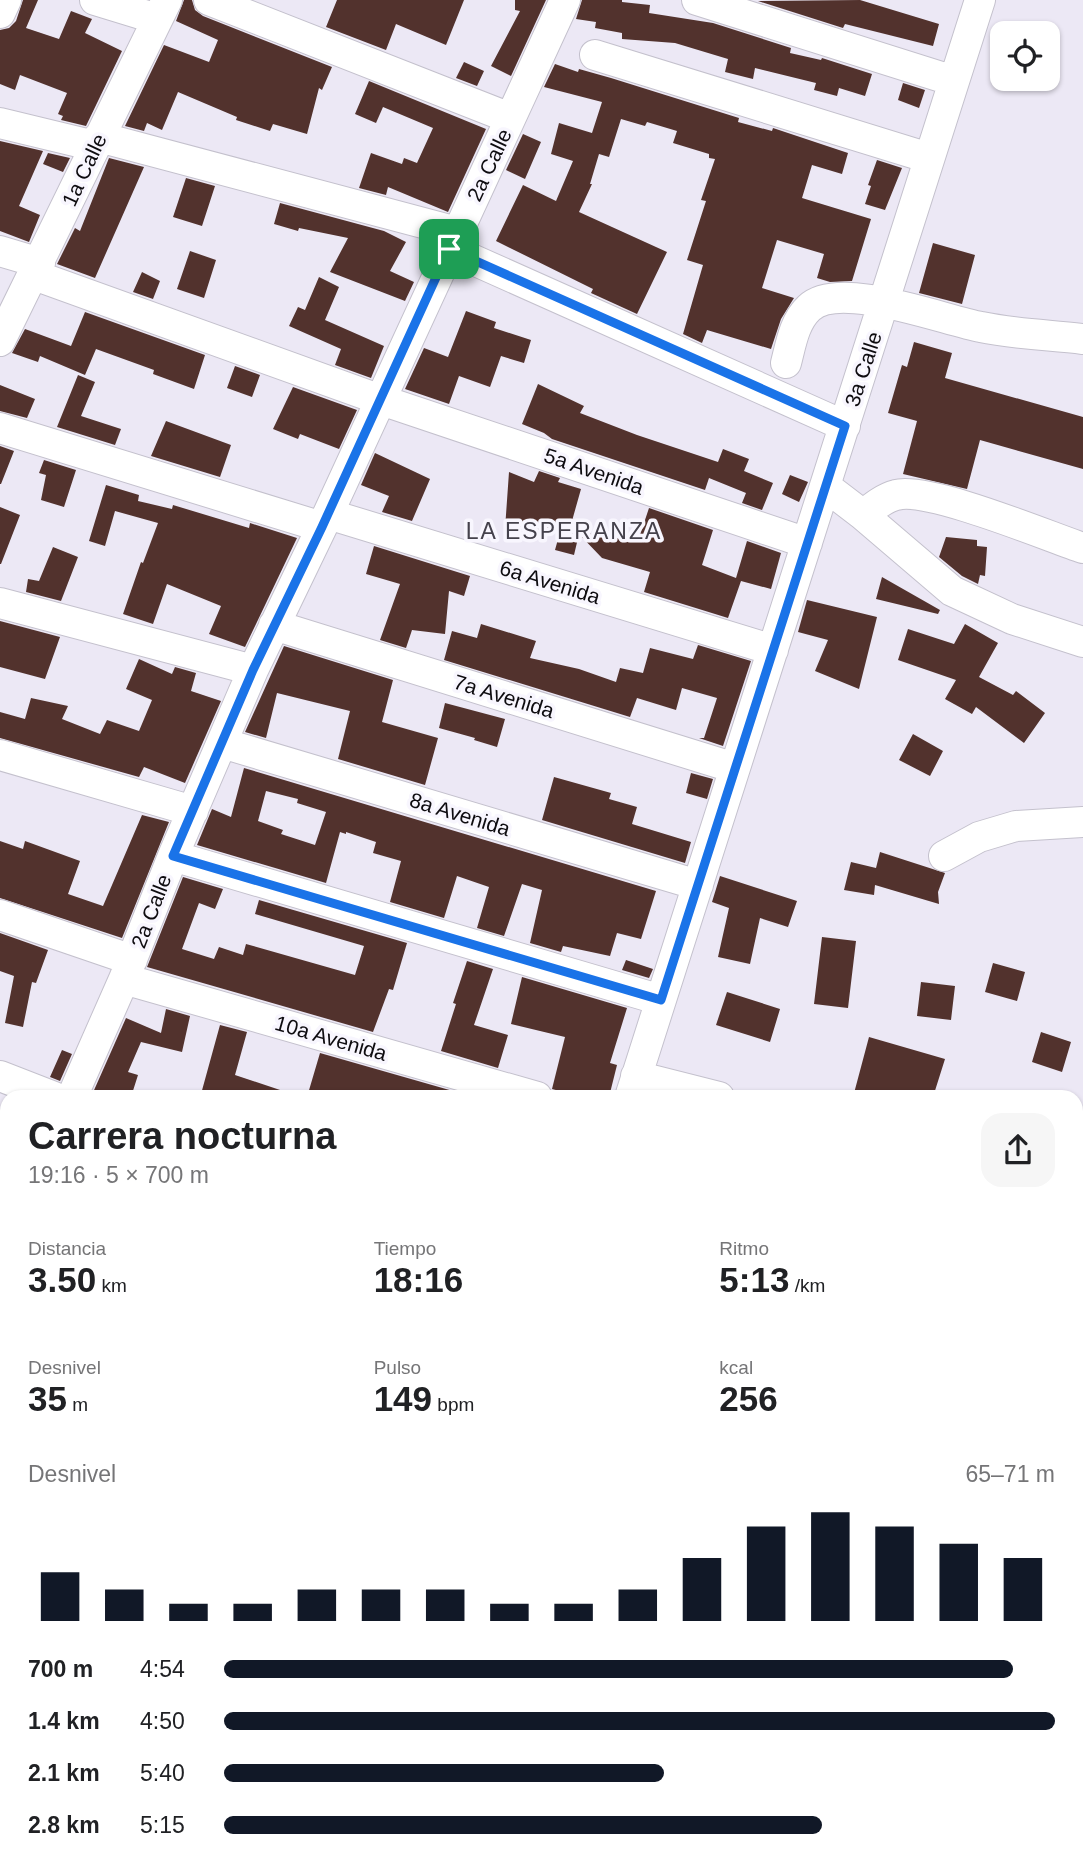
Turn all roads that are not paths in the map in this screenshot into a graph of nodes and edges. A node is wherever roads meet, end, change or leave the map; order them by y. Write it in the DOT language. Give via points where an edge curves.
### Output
graph roads {
  1 [pos="6,0"];
  2 [pos="95,0"];
  3 [pos="209,0"];
  4 [pos="565,0"];
  5 [pos="697,0"];
  6 [pos="980,0"];
  7 [pos="162,10"];
  8 [pos="0,13"];
  9 [pos="595,55"];
  10 [pos="954,81"];
  11 [pos="510,118"];
  12 [pos="0,123"];
  13 [pos="97,141"];
  14 [pos="929,158"];
  15 [pos="453,240"];
  16 [pos="0,251"];
  17 [pos="37,269"];
  18 [pos="885,302"];
  19 [pos="1083,339"];
  20 [pos="0,341"];
  21 [pos="786,363"];
  22 [pos="381,400"];
  23 [pos="845,426"];
  24 [pos="0,428"];
  25 [pos="825,485"];
  26 [pos="863,514"];
  27 [pos="325,520"];
  28 [pos="807,543"];
  29 [pos="1083,548"];
  30 [pos="0,603"];
  31 [pos="274,625"];
  32 [pos="1083,642"];
  33 [pos="772,650"];
  34 [pos="253,670"];
  35 [pos="222,743"];
  36 [pos="0,755"];
  37 [pos="735,768"];
  38 [pos="193,811"];
  39 [pos="1083,822"];
  40 [pos="173,856"];
  41 [pos="944,856"];
  42 [pos="698,885"];
  43 [pos="0,915"];
  44 [pos="128,970"];
  45 [pos="661,1000"];
  46 [pos="0,1076"];
  47 [pos="633,1086"];
  48 [pos="36,1090"];
  49 [pos="75,1090"];
  50 [pos="514,1090"];
  51 [pos="664,1090"];
  1 -- 8 [label="street"];
  2 -- 7 [label="street"];
  3 -- 11 [label="street"];
  4 -- 11 [label="street, 2a Calle"];
  5 -- 10 [label="street"];
  6 -- 10 [label="street, 3a Calle"];
  7 -- 13 [label="street, 1a Calle"];
  9 -- 14 [label="street"];
  10 -- 14 [label="street, 3a Calle"];
  11 -- 15 [label="street, 2a Calle"];
  12 -- 13 [label="street"];
  13 -- 15 [label="street"];
  13 -- 17 [label="street, 1a Calle"];
  14 -- 18 [label="street, 3a Calle"];
  15 -- 22 [label="street, 2a Calle"];
  15 -- 23 [label="street"];
  16 -- 17 [label="street"];
  17 -- 20 [label="street, 1a Calle"];
  17 -- 22 [label="street"];
  18 -- 19 [label="street" via="982,328"];
  18 -- 21 [label="street" via="843,297 810,307 797,326"];
  18 -- 23 [label="street, 3a Calle"];
  22 -- 27 [label="street, 2a Calle"];
  22 -- 28 [label="street, 5a Avenida"];
  23 -- 25 [label="street, 3a Calle"];
  24 -- 27 [label="street"];
  25 -- 26 [label="street"];
  25 -- 28 [label="street, 3a Calle"];
  26 -- 29 [label="street" via="895,495 909,494 968,508"];
  26 -- 32 [label="street" via="952,591 1012,619"];
  27 -- 31 [label="street, 2a Calle"];
  27 -- 33 [label="street, 6a Avenida"];
  28 -- 33 [label="street, 3a Calle"];
  30 -- 34 [label="street"];
  31 -- 34 [label="street, 2a Calle"];
  31 -- 37 [label="street, 7a Avenida"];
  33 -- 37 [label="street, 3a Calle"];
  34 -- 35 [label="street, 2a Calle"];
  35 -- 38 [label="street, 2a Calle"];
  35 -- 42 [label="street, 8a Avenida"];
  36 -- 38 [label="street"];
  37 -- 42 [label="street, 3a Calle"];
  38 -- 40 [label="street, 2a Calle"];
  39 -- 41 [label="street" via="1016,826 979,837"];
  40 -- 44 [label="street, 2a Calle"];
  40 -- 45 [label="street"];
  42 -- 45 [label="street, 3a Calle"];
  43 -- 44 [label="street, 10a Avenida"];
  44 -- 49 [label="street, 2a Calle"];
  44 -- 50 [label="street, 10a Avenida"];
  45 -- 47 [label="street, 3a Calle"];
  46 -- 48 [label="street"];
  47 -- 51 [label="street"];
}
